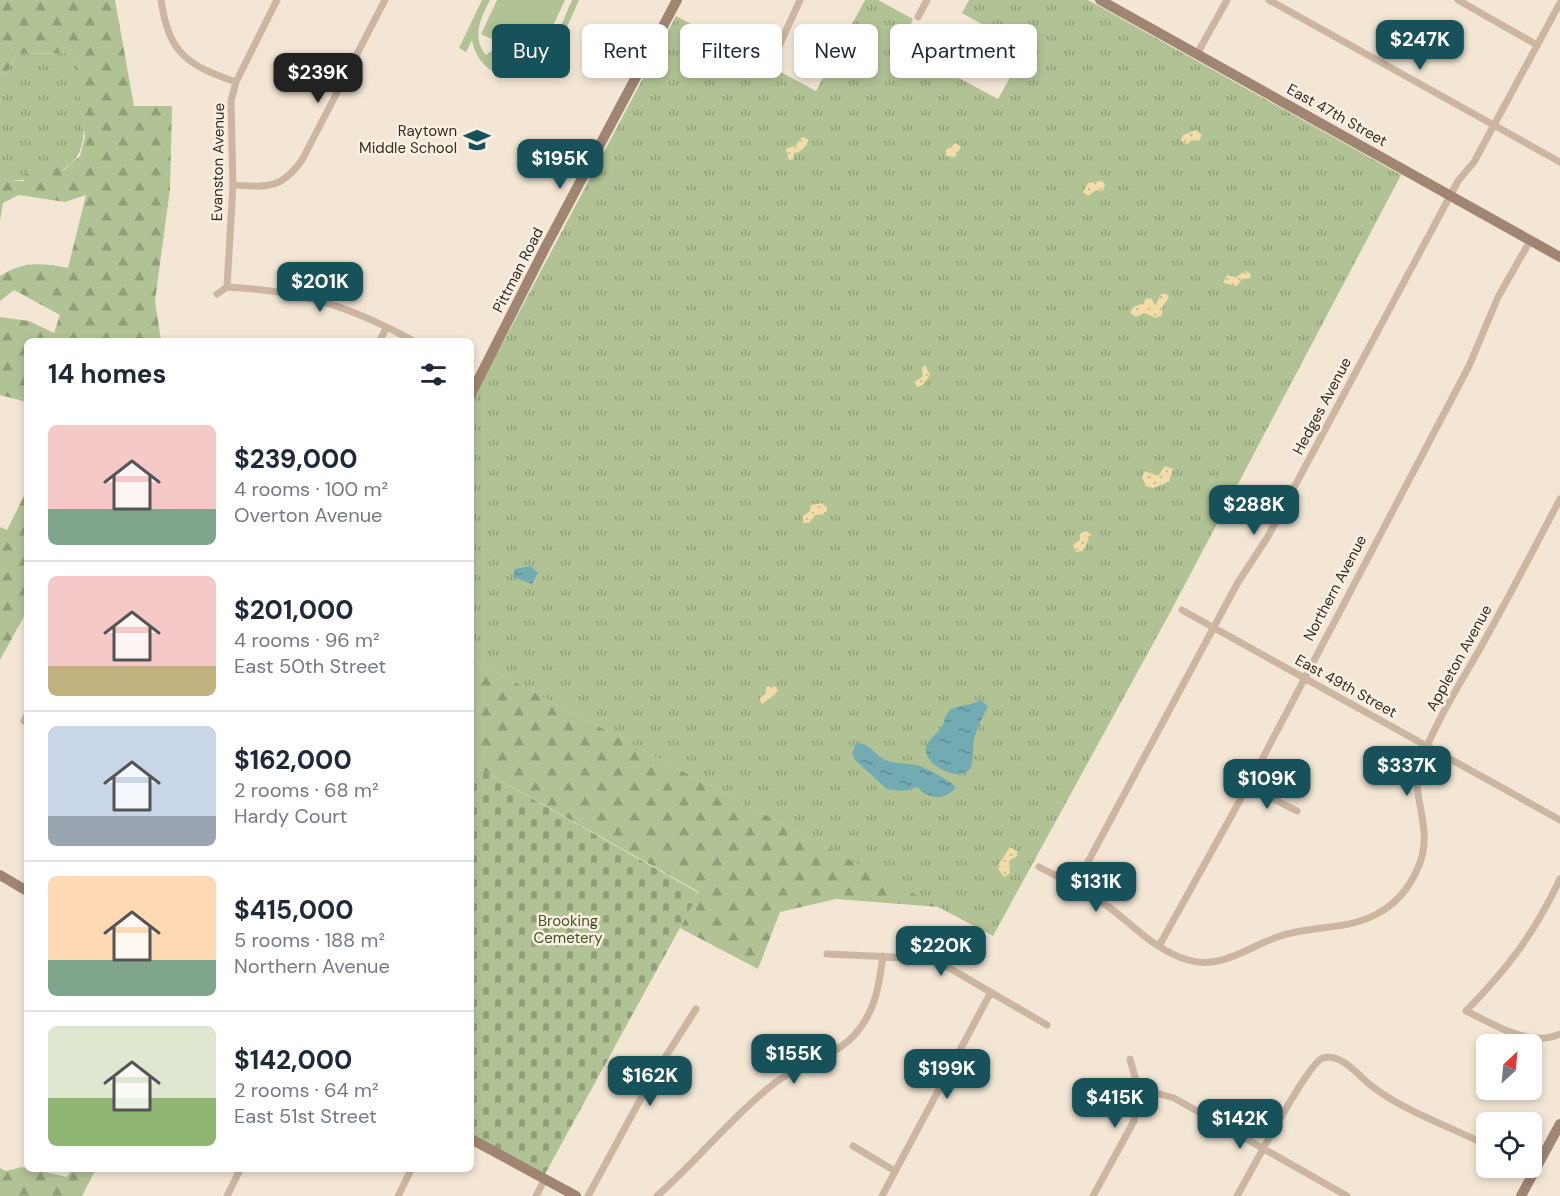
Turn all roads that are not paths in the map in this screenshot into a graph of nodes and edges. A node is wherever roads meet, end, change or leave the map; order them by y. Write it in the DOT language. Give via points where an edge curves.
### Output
graph roads {
  1 [pos="161,0"];
  2 [pos="278,0"];
  3 [pos="385,0"];
  4 [pos="677,0"];
  5 [pos="800,0"];
  6 [pos="927,0"];
  7 [pos="1100,0"];
  8 [pos="1227,0"];
  9 [pos="1269,0"];
  10 [pos="1458,0"];
  11 [pos="1560,3"];
  12 [pos="918,17"];
  13 [pos="782,40"];
  14 [pos="1537,45"];
  15 [pos="1197,54"];
  16 [pos="236,82"];
  17 [pos="1493,126"];
  18 [pos="1560,162"];
  19 [pos="232,185"];
  20 [pos="1450,196"];
  21 [pos="1530,241"];
  22 [pos="1560,257"];
  23 [pos="227,287"];
  24 [pos="217,294"];
  25 [pos="387,327"];
  26 [pos="381,338"];
  27 [pos="408,338"];
  28 [pos="476,375"];
  29 [pos="1560,499"];
  30 [pos="1182,610"];
  31 [pos="1214,628"];
  32 [pos="1303,678"];
  33 [pos="1427,747"];
  34 [pos="1248,786"];
  35 [pos="1297,811"];
  36 [pos="1560,820"];
  37 [pos="1039,867"];
  38 [pos="0,876"];
  39 [pos="1560,879"];
  40 [pos="1075,886"];
  41 [pos="24,889"];
  42 [pos="1159,946"];
  43 [pos="827,954"];
  44 [pos="883,956"];
  45 [pos="991,992"];
  46 [pos="696,1009"];
  47 [pos="1047,1025"];
  48 [pos="1560,1034"];
  49 [pos="1130,1059"];
  50 [pos="1138,1088"];
  51 [pos="1560,1124"];
  52 [pos="1476,1140"];
  53 [pos="474,1141"];
  54 [pos="853,1146"];
  55 [pos="1264,1149"];
  56 [pos="1542,1154"];
  57 [pos="895,1171"];
  58 [pos="239,1172"];
  59 [pos="410,1172"];
  60 [pos="1529,1178"];
  61 [pos="545,1179"];
  62 [pos="1340,1194"];
  63 [pos="227,1196"];
  64 [pos="398,1196"];
  65 [pos="536,1196"];
  66 [pos="576,1196"];
  67 [pos="588,1196"];
  68 [pos="657,1196"];
  69 [pos="882,1196"];
  70 [pos="1093,1196"];
  71 [pos="1237,1196"];
  72 [pos="1347,1196"];
  73 [pos="1521,1196"];
  1 -- 16 [label="street" via="169,34 188,61"];
  2 -- 16 [label="street, Evanston Avenue"];
  3 -- 19 [label="street" via="292,175 273,186"];
  4 -- 28 [label="street, Pittman Road"];
  5 -- 13 [label="street"];
  6 -- 12 [label="street"];
  7 -- 15 [label="street, East 47th Street"];
  8 -- 15 [label="street"];
  9 -- 17 [label="street"];
  10 -- 14 [label="street"];
  11 -- 14 [label="street, Hedges Avenue"];
  14 -- 17 [label="street, Hedges Avenue"];
  15 -- 20 [label="street, East 47th Street"];
  16 -- 19 [label="street, Evanston Avenue" via="231,101"];
  17 -- 18 [label="street"];
  17 -- 20 [label="street, Hedges Avenue"];
  19 -- 23 [label="street, Evanston Avenue"];
  20 -- 21 [label="street, East 47th Street"];
  20 -- 31 [label="street, Hedges Avenue" via="1267,538"];
  21 -- 22 [label="street, East 47th Street"];
  21 -- 32 [label="street, Northern Avenue" via="1498,297 1469,366"];
  23 -- 24 [label="street"];
  23 -- 25 [label="street" via="310,297"];
  25 -- 26 [label="street"];
  25 -- 27 [label="street"];
  29 -- 33 [label="street, Appleton Avenue"];
  30 -- 31 [label="street, East 49th Street"];
  31 -- 32 [label="street, East 49th Street"];
  31 -- 40 [label="street, Hedges Avenue"];
  32 -- 33 [label="street, East 49th Street"];
  32 -- 34 [label="street, Northern Avenue"];
  33 -- 36 [label="street, East 49th Street"];
  33 -- 42 [label="street, Appleton Avenue" via="1416,778 1425,827 1424,852 1409,886 1390,906 1351,924 1284,934 1219,961 1190,961"];
  34 -- 35 [label="street"];
  34 -- 42 [label="street, Northern Avenue"];
  37 -- 40 [label="street, Appleton Avenue"];
  38 -- 41 [label="street"];
  39 -- 48 [label="street" via="1532,934 1506,970 1466,1011 1538,1040"];
  40 -- 42 [label="street, Appleton Avenue"];
  43 -- 44 [label="street"];
  44 -- 45 [label="street" via="939,963"];
  44 -- 68 [label="street" via="876,1001 855,1035 840,1048 775,1083"];
  45 -- 47 [label="street"];
  45 -- 57 [label="street"];
  46 -- 67 [label="street" via="652,1078"];
  49 -- 50 [label="street"];
  50 -- 55 [label="street" via="1174,1098"];
  50 -- 70 [label="street" via="1134,1121"];
  51 -- 56 [label="street"];
  52 -- 55 [label="street" via="1390,1098 1337,1059 1324,1057 1300,1086"];
  53 -- 61 [label="street"];
  54 -- 57 [label="street"];
  55 -- 62 [label="street"];
  55 -- 71 [label="street"];
  57 -- 69 [label="street"];
  58 -- 63 [label="street"];
  59 -- 64 [label="street"];
  60 -- 73 [label="street"];
  61 -- 65 [label="street"];
  61 -- 66 [label="street"];
  62 -- 72 [label="street"];
}
